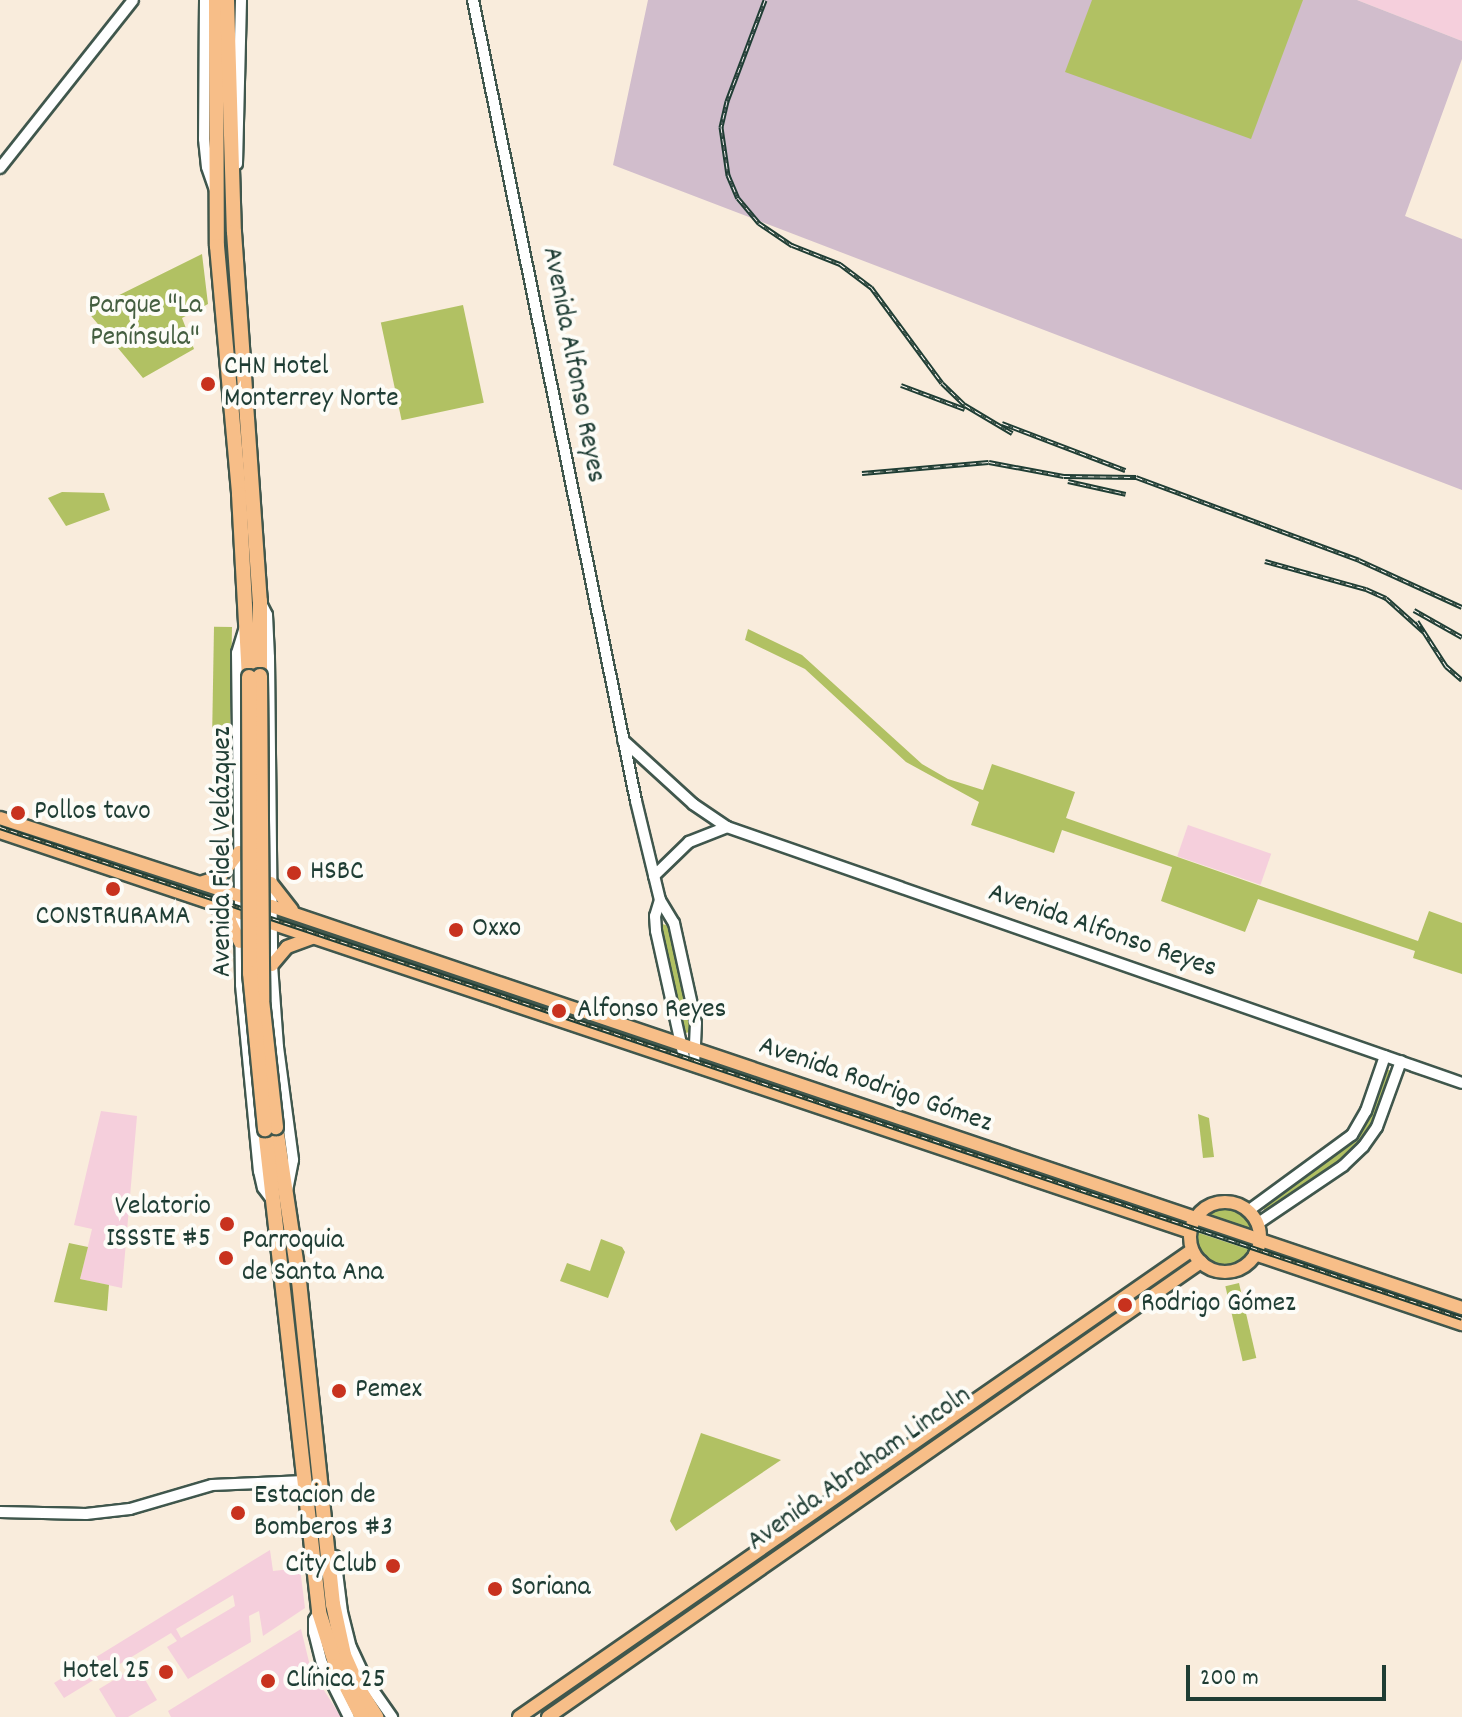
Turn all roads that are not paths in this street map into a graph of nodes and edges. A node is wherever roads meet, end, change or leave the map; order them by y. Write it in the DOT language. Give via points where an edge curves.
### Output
graph roads {
  1 [pos="133,0"];
  2 [pos="197,0"];
  3 [pos="227,0"];
  4 [pos="241,0"];
  5 [pos="473,0"];
  6 [pos="209,3"];
  7 [pos="224,111"];
  8 [pos="0,168"];
  9 [pos="232,182"];
  10 [pos="216,191"];
  11 [pos="260,601"];
  12 [pos="246,625"];
  13 [pos="255,676"];
  14 [pos="623,740"];
  15 [pos="0,818"];
  16 [pos="727,827"];
  17 [pos="0,832"];
  18 [pos="239,835"];
  19 [pos="271,845"];
  20 [pos="239,852"];
  21 [pos="654,876"];
  22 [pos="199,883"];
  23 [pos="271,883"];
  24 [pos="239,896"];
  25 [pos="660,900"];
  26 [pos="214,904"];
  27 [pos="271,906"];
  28 [pos="239,912"];
  29 [pos="301,917"];
  30 [pos="271,923"];
  31 [pos="314,937"];
  32 [pos="240,942"];
  33 [pos="272,965"];
  34 [pos="241,985"];
  35 [pos="274,985"];
  36 [pos="681,1046"];
  37 [pos="696,1051"];
  38 [pos="1385,1056"];
  39 [pos="1401,1061"];
  40 [pos="689,1064"];
  41 [pos="1462,1083"];
  42 [pos="270,1128"];
  43 [pos="287,1191"];
  44 [pos="272,1200"];
  45 [pos="1248,1211"];
  46 [pos="1257,1224"];
  47 [pos="1192,1226"];
  48 [pos="1259,1241"];
  49 [pos="1192,1250"];
  50 [pos="1255,1254"];
  51 [pos="1201,1262"];
  52 [pos="1462,1308"];
  53 [pos="1462,1324"];
  54 [pos="305,1481"];
  55 [pos="0,1512"];
  56 [pos="322,1518"];
  57 [pos="319,1612"];
  58 [pos="355,1694"];
  59 [pos="543,1700"];
  60 [pos="527,1715"];
  61 [pos="349,1717"];
  62 [pos="362,1717"];
  63 [pos="376,1717"];
  64 [pos="392,1717"];
  65 [pos="548,1717"];
  1 -- 8 [label="street"];
  2 -- 6 [label="street"];
  3 -- 7 [label="highway, Avenida Fidel Velázquez"];
  4 -- 9 [label="street" via="240,144"];
  5 -- 14 [label="street, Avenida Alfonso Reyes"];
  6 -- 7 [label="highway, Avenida Fidel Velázquez"];
  6 -- 10 [label="street" via="204,139"];
  7 -- 9 [label="highway, Avenida Fidel Velázquez"];
  7 -- 10 [label="highway, Avenida Fidel Velázquez"];
  9 -- 11 [label="highway, Avenida Fidel Velázquez"];
  10 -- 12 [label="highway, Avenida Fidel Velázquez"];
  11 -- 13 [label="highway, Avenida Fidel Velázquez"];
  11 -- 19 [label="street" via="268,622"];
  12 -- 13 [label="highway, Avenida Fidel Velázquez"];
  12 -- 18 [label="street" via="237,653"];
  13 -- 42 [label="highway, Avenida Fidel Velázquez, bridge"];
  14 -- 16 [label="street, Avenida Alfonso Reyes" via="693,804"];
  14 -- 21 [label="street, Avenida Alfonso Reyes"];
  15 -- 22 [label="main road, Avenida Rodrigo Gómez"];
  16 -- 21 [label="street" via="689,842"];
  16 -- 38 [label="street, Avenida Alfonso Reyes"];
  17 -- 26 [label="main road, Avenida Rodrigo Gómez"];
  18 -- 19 [label="street"];
  18 -- 20 [label="street"];
  19 -- 23 [label="street"];
  20 -- 22 [label="main road" via="221,876"];
  20 -- 24 [label="street"];
  21 -- 25 [label="street, Avenida Alfonso Reyes"];
  22 -- 24 [label="main road, Avenida Rodrigo Gómez"];
  23 -- 27 [label="street"];
  23 -- 29 [label="main road" via="284,904"];
  24 -- 27 [label="main road, Avenida Rodrigo Gómez"];
  24 -- 28 [label="street"];
  25 -- 36 [label="street" via="656,931"];
  25 -- 37 [label="street" via="674,923 696,1023"];
  26 -- 28 [label="main road, Avenida Rodrigo Gómez"];
  26 -- 32 [label="main road"];
  27 -- 29 [label="main road, Avenida Rodrigo Gómez"];
  27 -- 30 [label="street"];
  28 -- 30 [label="main road, Avenida Rodrigo Gómez"];
  28 -- 32 [label="street"];
  29 -- 36 [label="main road, Avenida Rodrigo Gómez"];
  30 -- 31 [label="main road, Avenida Rodrigo Gómez"];
  30 -- 33 [label="street"];
  31 -- 33 [label="main road" via="287,947"];
  31 -- 40 [label="main road, Avenida Rodrigo Gómez"];
  32 -- 34 [label="street"];
  33 -- 35 [label="street"];
  34 -- 35 [label="street" via="252,980"];
  34 -- 44 [label="street" via="259,1171"];
  35 -- 43 [label="street" via="293,1160"];
  36 -- 37 [label="main road, Avenida Rodrigo Gómez"];
  36 -- 40 [label="street"];
  37 -- 40 [label="street"];
  37 -- 47 [label="main road, Avenida Rodrigo Gómez"];
  38 -- 39 [label="street, Avenida Alfonso Reyes"];
  38 -- 45 [label="street" via="1363,1119 1345,1141"];
  39 -- 41 [label="street, Avenida Alfonso Reyes"];
  39 -- 46 [label="street" via="1377,1127 1363,1147"];
  40 -- 47 [label="main road, Avenida Rodrigo Gómez"];
  42 -- 43 [label="highway, Avenida Fidel Velázquez"];
  42 -- 44 [label="highway, Avenida Fidel Velázquez"];
  43 -- 56 [label="highway, Avenida Fidel Velázquez"];
  44 -- 54 [label="highway, Avenida Fidel Velázquez"];
  45 -- 46 [label="main road"];
  45 -- 47 [label="main road" via="1232,1202 1216,1203"];
  46 -- 48 [label="main road"];
  47 -- 48 [label="main road, Avenida Rodrigo Gómez"];
  47 -- 49 [label="main road"];
  48 -- 50 [label="main road"];
  48 -- 52 [label="main road, Avenida Rodrigo Gómez"];
  49 -- 51 [label="main road"];
  49 -- 59 [label="main road"];
  50 -- 51 [label="main road" via="1231,1271 1215,1271"];
  50 -- 53 [label="main road"];
  51 -- 65 [label="main road, Avenida Abraham Lincoln"];
  54 -- 55 [label="street" via="212,1485 130,1509 86,1514"];
  54 -- 57 [label="highway, Avenida Fidel Velázquez"];
  56 -- 58 [label="highway, Avenida Fidel Velázquez" via="338,1632"];
  56 -- 64 [label="street" via="332,1539 351,1647"];
  57 -- 58 [label="highway, Avenida Fidel Velázquez"];
  57 -- 61 [label="street" via="314,1632 322,1663"];
  58 -- 62 [label="highway"];
  58 -- 63 [label="highway"];
  59 -- 60 [label="main road"];
  59 -- 65 [label="main road" via="541,1708"];
}
